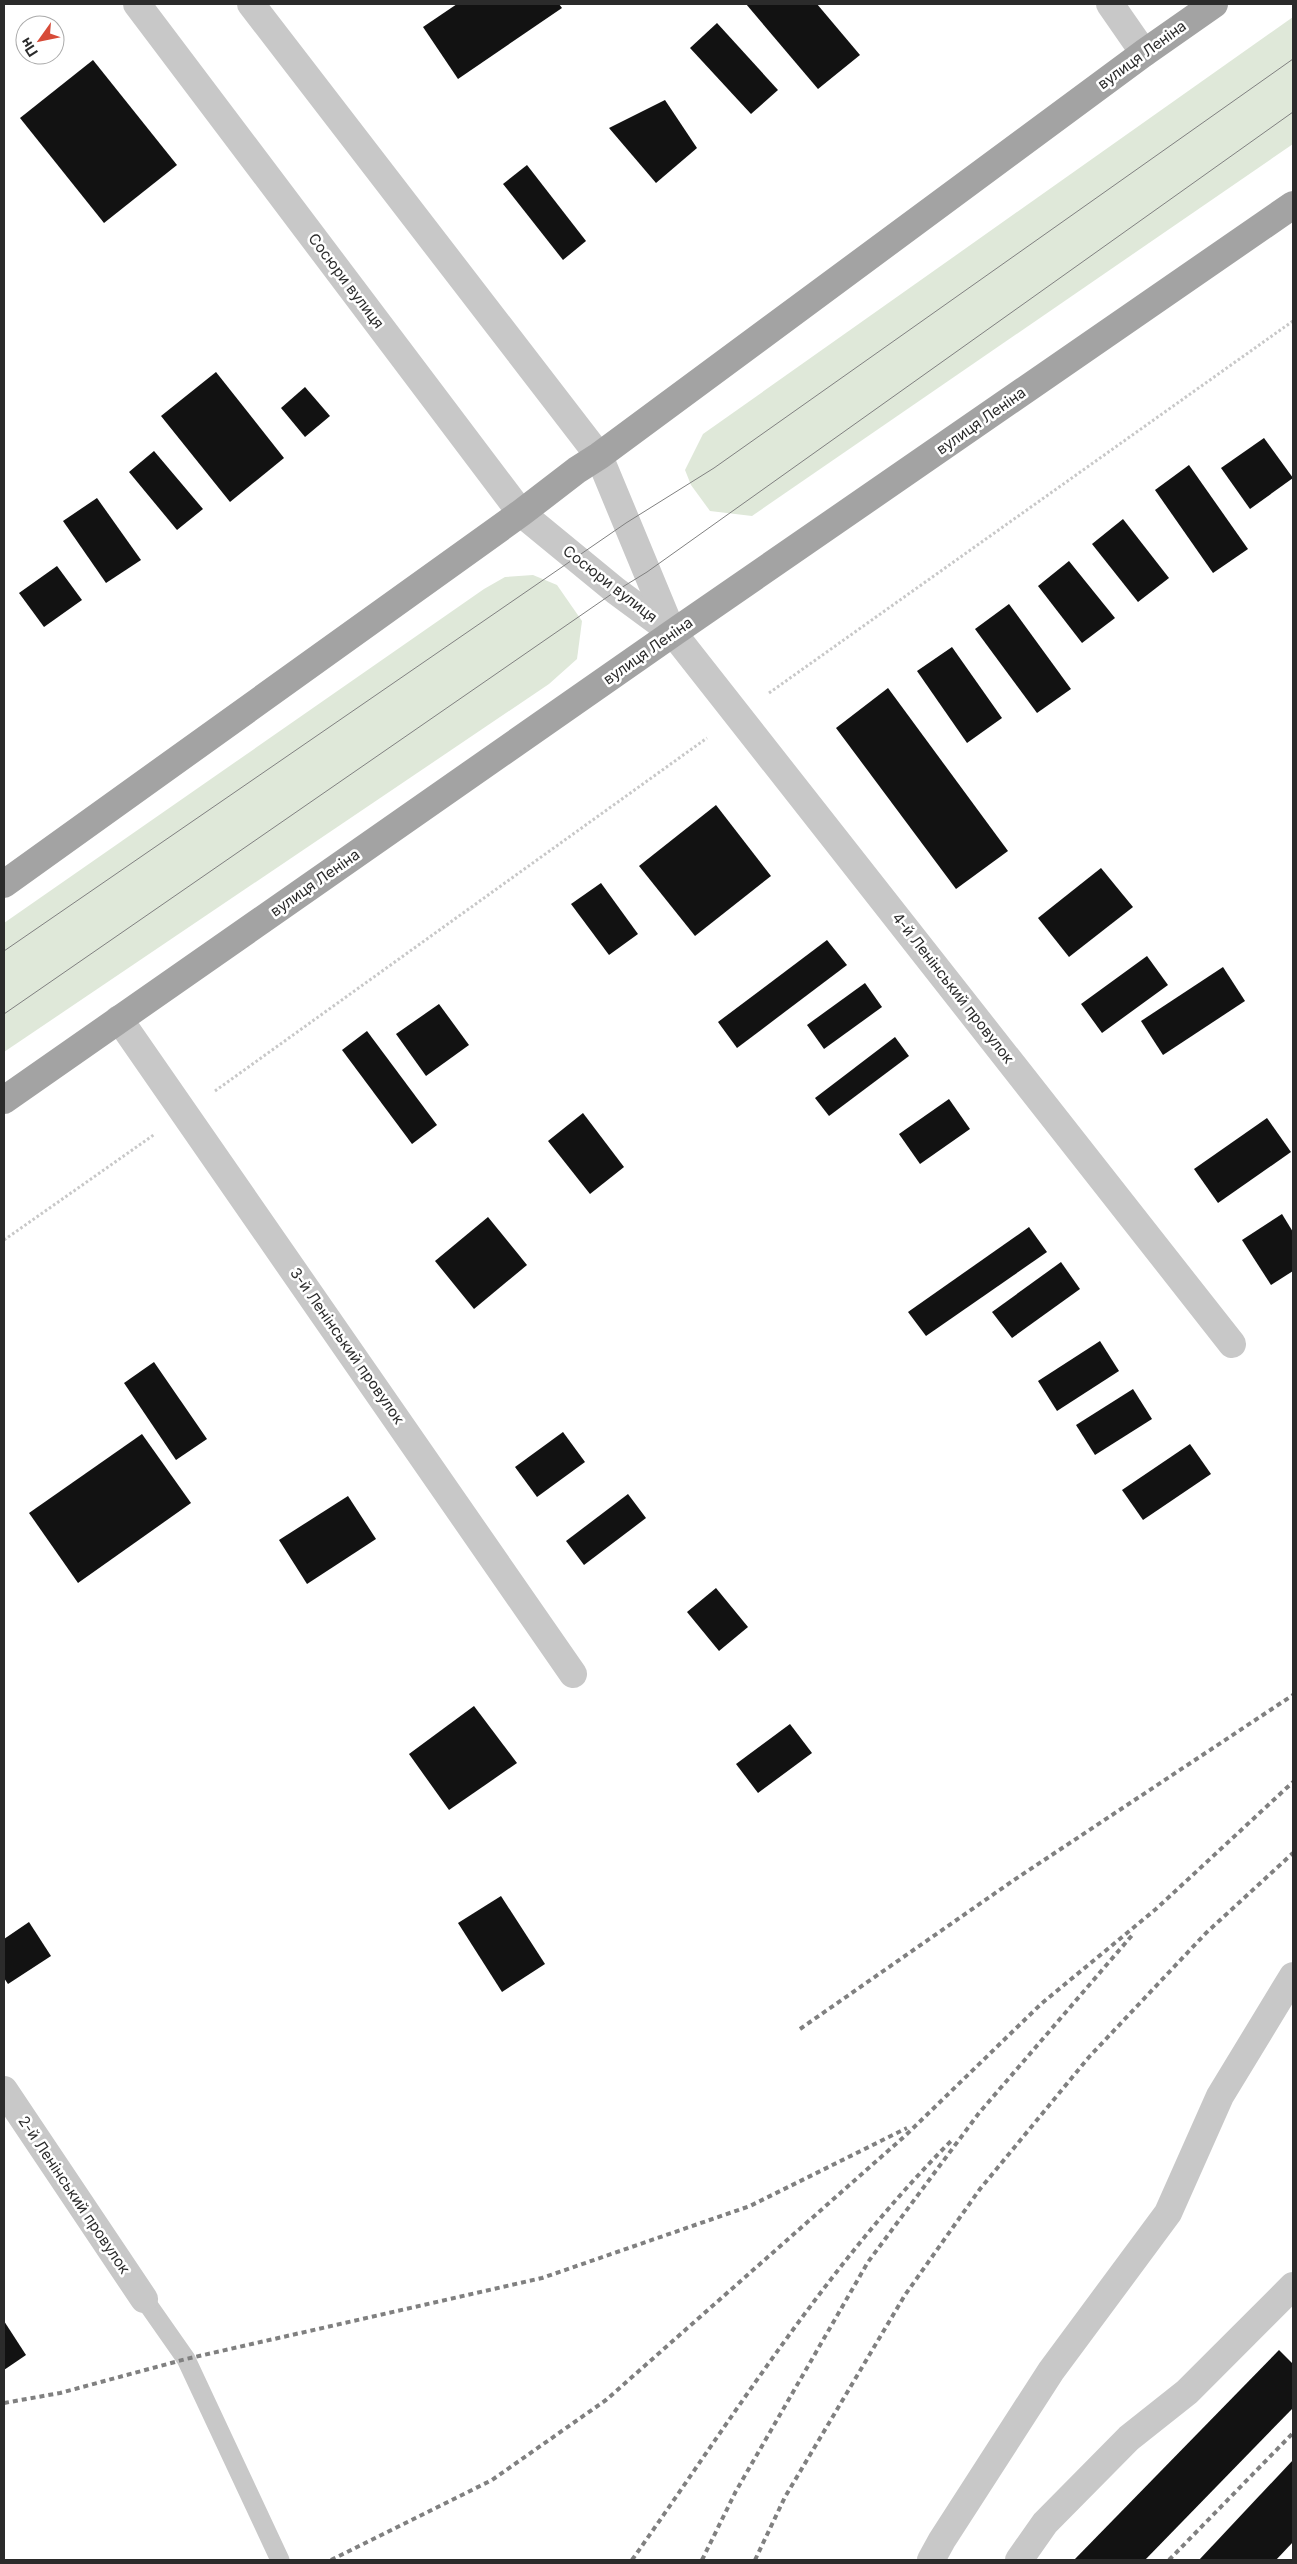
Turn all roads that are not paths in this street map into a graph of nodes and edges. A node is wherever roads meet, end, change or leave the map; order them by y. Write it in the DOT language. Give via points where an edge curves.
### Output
graph roads {
  1 [pos="137,4"];
  2 [pos="251,4"];
  3 [pos="1110,4"];
  4 [pos="1214,4"];
  5 [pos="1144,53"];
  6 [pos="1293,205"];
  7 [pos="599,456"];
  8 [pos="521,513"];
  9 [pos="673,633"];
  10 [pos="7,876"];
  11 [pos="119,1019"];
  12 [pos="4,1100"];
  13 [pos="1232,1344"];
  14 [pos="573,1674"];
  15 [pos="1293,1976"];
  16 [pos="4,2090"];
  17 [pos="1293,2286"];
  18 [pos="144,2299"];
  19 [pos="280,2560"];
  20 [pos="931,2560"];
  21 [pos="1019,2560"];
  1 -- 8 [label="street, Сосюри вулиця"];
  2 -- 7 [label="street, Сосюри вулиця"];
  3 -- 5 [label="street"];
  4 -- 5 [label="main road, вулиця Леніна"];
  5 -- 7 [label="main road, вулиця Леніна"];
  6 -- 9 [label="main road, вулиця Леніна"];
  7 -- 8 [label="main road, вулиця Леніна"];
  7 -- 9 [label="street, Сосюри вулиця"];
  8 -- 9 [label="street, Сосюри вулиця"];
  8 -- 10 [label="main road, вулиця Леніна"];
  9 -- 11 [label="main road, вулиця Леніна"];
  9 -- 13 [label="street, 4-й Ленінський провулок"];
  11 -- 12 [label="main road, вулиця Леніна"];
  11 -- 14 [label="street, 3-й Ленінський провулок"];
  15 -- 20 [label="street" via="1220,2096 1168,2213 1051,2371"];
  16 -- 18 [label="street, 2-й Ленінський провулок"];
  17 -- 21 [label="street" via="1187,2392 1129,2438 1045,2522"];
  18 -- 19 [label="lane" via="186,2359"];
}
